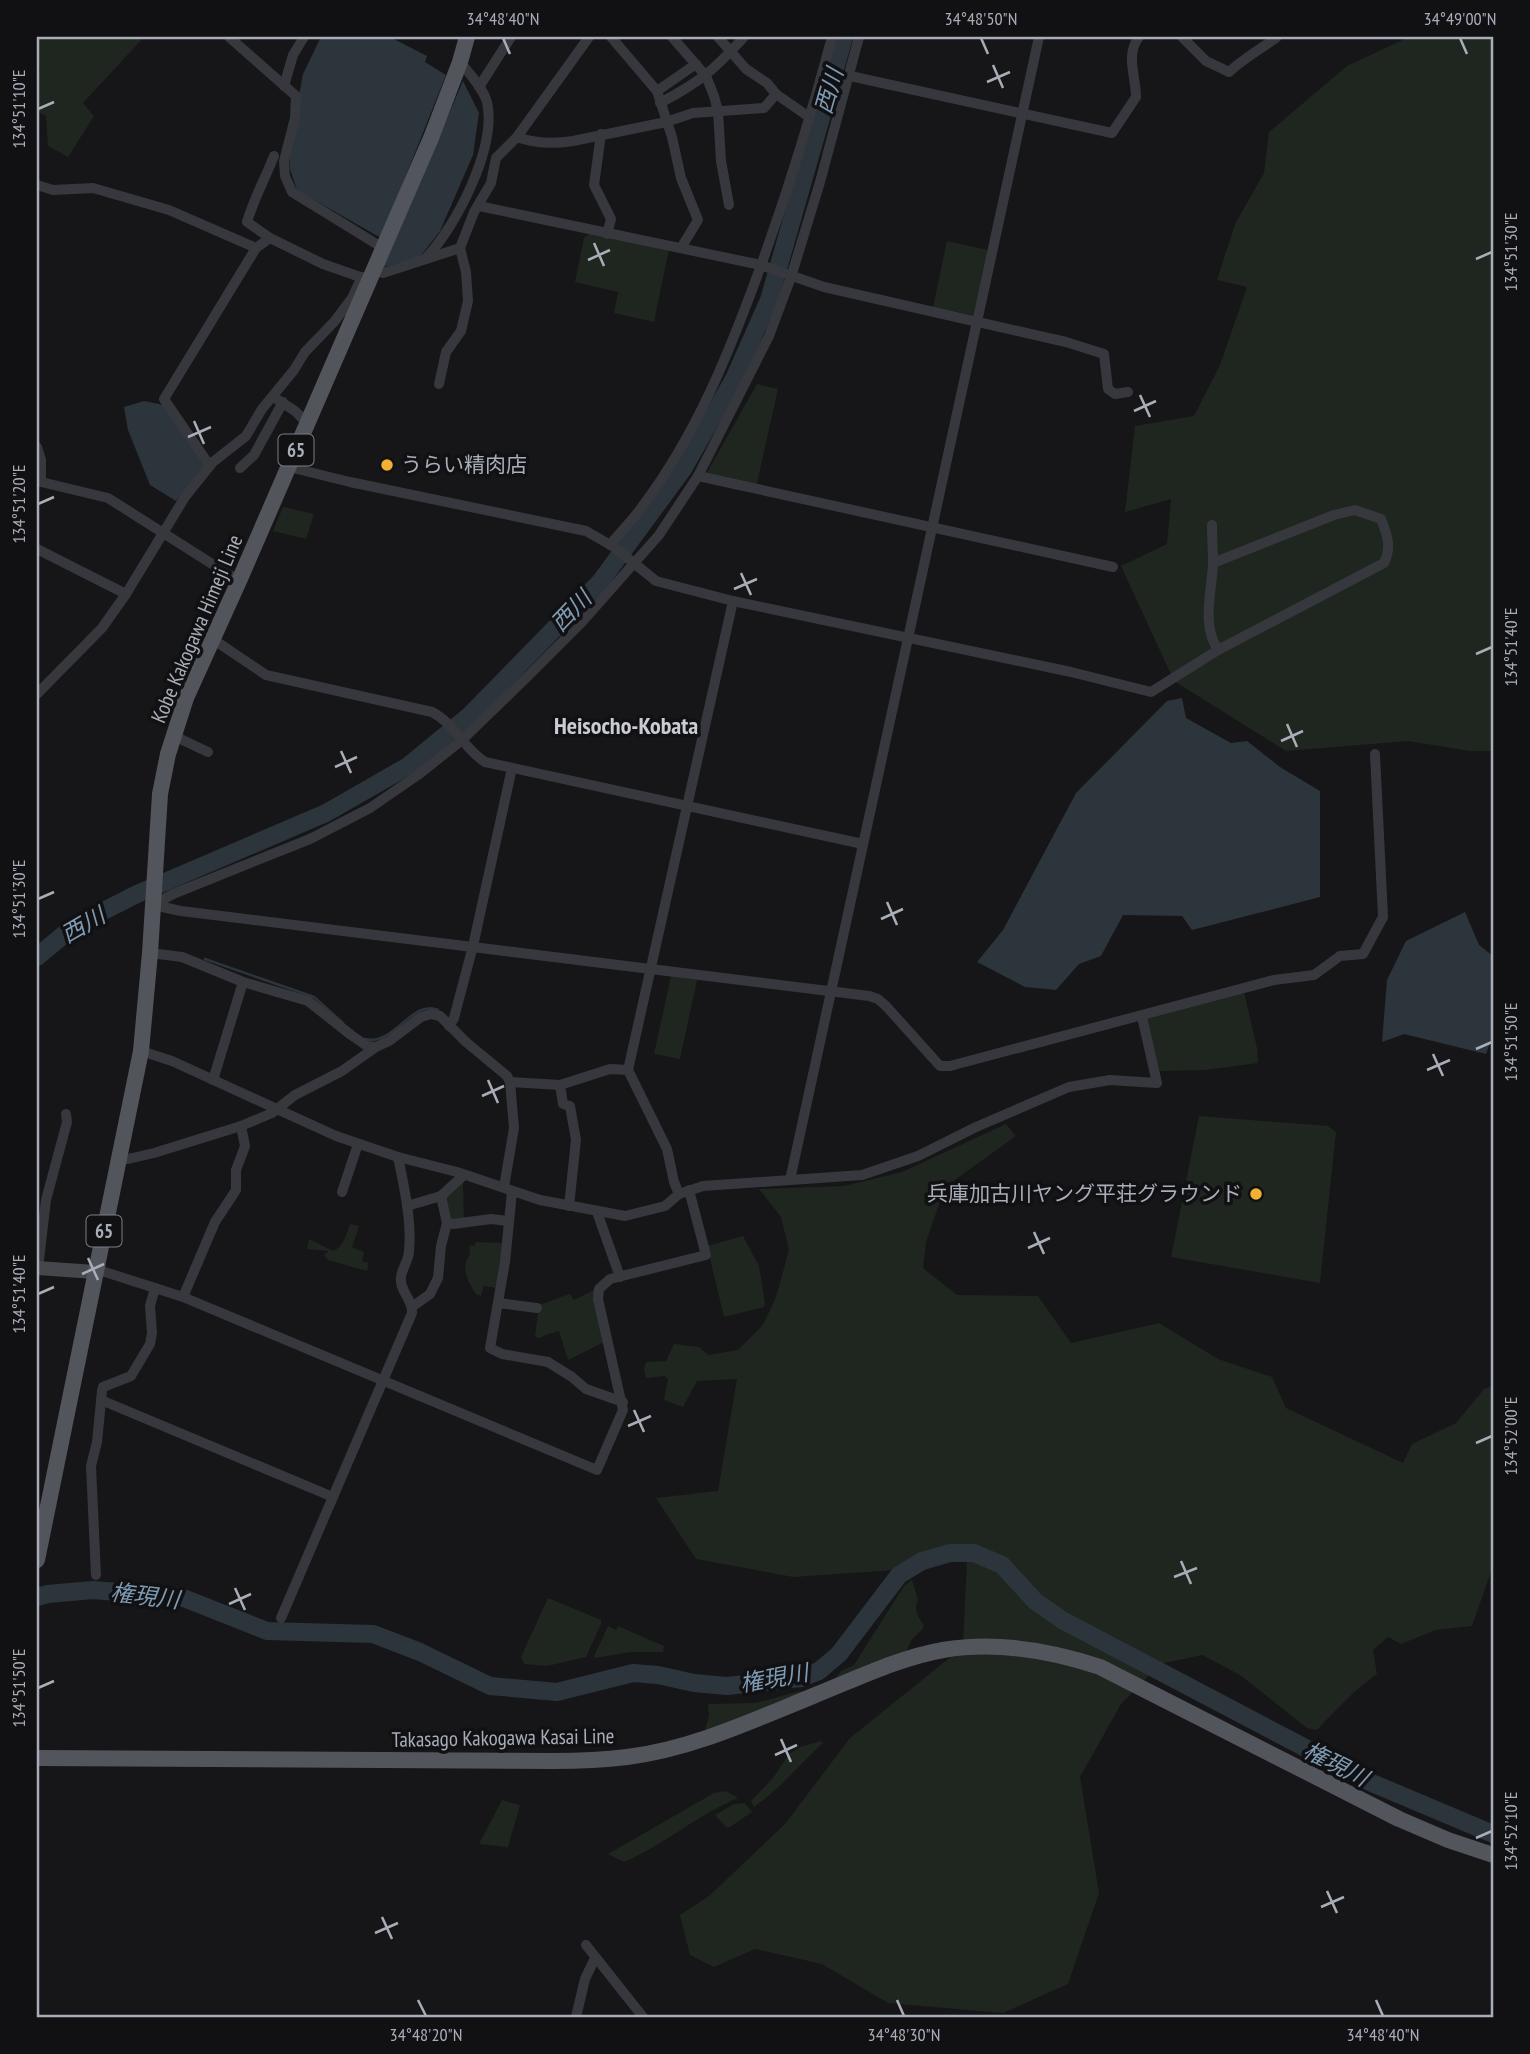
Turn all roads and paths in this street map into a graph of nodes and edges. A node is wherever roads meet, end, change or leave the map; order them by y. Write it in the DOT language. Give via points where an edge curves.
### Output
graph roads {
  1 [pos="229,37"];
  2 [pos="304,37"];
  3 [pos="467,37"];
  4 [pos="511,37"];
  5 [pos="589,37"];
  6 [pos="673,37"];
  7 [pos="718,37"];
  8 [pos="744,37"];
  9 [pos="832,37"];
  10 [pos="859,37"];
  11 [pos="1039,37"];
  12 [pos="1139,37"];
  13 [pos="1182,37"];
  14 [pos="1277,37"];
  15 [pos="615,38"];
  16 [pos="732,52"];
  17 [pos="460,62"];
  18 [pos="696,64"];
  19 [pos="706,76"];
  20 [pos="850,76"];
  21 [pos="284,86"];
  22 [pos="479,87"];
  23 [pos="657,91"];
  24 [pos="776,94"];
  25 [pos="660,103"];
  26 [pos="718,111"];
  27 [pos="1022,114"];
  28 [pos="809,117"];
  29 [pos="666,122"];
  30 [pos="601,134"];
  31 [pos="517,137"];
  32 [pos="274,156"];
  33 [pos="37,186"];
  34 [pos="729,205"];
  35 [pos="479,206"];
  36 [pos="607,233"];
  37 [pos="270,237"];
  38 [pos="256,248"];
  39 [pos="383,248"];
  40 [pos="460,248"];
  41 [pos="681,248"];
  42 [pos="423,261"];
  43 [pos="761,265"];
  44 [pos="367,276"];
  45 [pos="791,277"];
  46 [pos="977,320"];
  47 [pos="439,384"];
  48 [pos="1128,392"];
  49 [pos="278,400"];
  50 [pos="308,424"];
  51 [pos="37,447"];
  52 [pos="210,466"];
  53 [pos="289,467"];
  54 [pos="240,468"];
  55 [pos="698,476"];
  56 [pos="39,481"];
  57 [pos="1212,525"];
  58 [pos="932,527"];
  59 [pos="163,532"];
  60 [pos="612,546"];
  61 [pos="37,549"];
  62 [pos="1213,563"];
  63 [pos="634,565"];
  64 [pos="1113,567"];
  65 [pos="239,581"];
  66 [pos="126,594"];
  67 [pos="733,601"];
  68 [pos="906,637"];
  69 [pos="214,640"];
  70 [pos="1218,650"];
  71 [pos="37,694"];
  72 [pos="174,736"];
  73 [pos="462,740"];
  74 [pos="208,752"];
  75 [pos="1375,754"];
  76 [pos="512,768"];
  77 [pos="689,806"];
  78 [pos="863,844"];
  79 [pos="153,902"];
  80 [pos="473,946"];
  81 [pos="150,953"];
  82 [pos="652,969"];
  83 [pos="243,982"];
  84 [pos="831,992"];
  85 [pos="1142,1017"];
  86 [pos="449,1026"];
  87 [pos="376,1047"];
  88 [pos="141,1051"];
  89 [pos="628,1070"];
  90 [pos="213,1080"];
  91 [pos="510,1082"];
  92 [pos="560,1085"];
  93 [pos="278,1110"];
  94 [pos="66,1114"];
  95 [pos="241,1126"];
  96 [pos="358,1144"];
  97 [pos="398,1157"];
  98 [pos="120,1159"];
  99 [pos="464,1175"];
  100 [pos="790,1180"];
  101 [pos="508,1189"];
  102 [pos="342,1192"];
  103 [pos="684,1192"];
  104 [pos="441,1196"];
  105 [pos="407,1206"];
  106 [pos="569,1206"];
  107 [pos="597,1212"];
  108 [pos="508,1221"];
  109 [pos="447,1223"];
  110 [pos="38,1268"];
  111 [pos="95,1272"];
  112 [pos="620,1277"];
  113 [pos="155,1288"];
  114 [pos="183,1297"];
  115 [pos="498,1303"];
  116 [pos="412,1307"];
  117 [pos="537,1308"];
  118 [pos="383,1381"];
  119 [pos="101,1400"];
  120 [pos="623,1402"];
  121 [pos="333,1497"];
  122 [pos="37,1553"];
  123 [pos="96,1575"];
  124 [pos="281,1618"];
  125 [pos="37,1758"];
  126 [pos="1493,1855"];
  127 [pos="586,1945"];
  128 [pos="595,1958"];
  129 [pos="576,2017"];
  130 [pos="643,2017"];
  1 -- 21 [label="street"];
  2 -- 21 [label="street"];
  3 -- 17 [label="main road, Kobe Kakogawa Himeji Line / 65"];
  4 -- 22 [label="street"];
  5 -- 31 [label="street"];
  6 -- 18 [label="street"];
  7 -- 16 [label="street"];
  8 -- 16 [label="street"];
  9 -- 28 [label="street"];
  10 -- 20 [label="street"];
  11 -- 27 [label="street"];
  12 -- 27 [label="street" via="1131,63 1136,97 1112,132"];
  13 -- 14 [label="street" via="1206,61 1229,72"];
  15 -- 23 [label="street"];
  16 -- 19 [label="street"];
  16 -- 24 [label="street"];
  17 -- 22 [label="street"];
  17 -- 39 [label="main road, Kobe Kakogawa Himeji Line / 65"];
  18 -- 19 [label="street"];
  18 -- 23 [label="street"];
  19 -- 25 [label="street"];
  19 -- 26 [label="street"];
  20 -- 27 [label="street"];
  20 -- 45 [label="street"];
  21 -- 39 [label="street" via="296,96 284,161 292,192"];
  22 -- 42 [label="street" via="487,105 482,155 452,224"];
  23 -- 25 [label="street"];
  24 -- 26 [label="street" via="764,108"];
  24 -- 28 [label="street"];
  25 -- 29 [label="street"];
  26 -- 29 [label="street"];
  26 -- 34 [label="street"];
  27 -- 46 [label="street"];
  28 -- 43 [label="street"];
  29 -- 30 [label="street"];
  29 -- 41 [label="street" via="698,220"];
  30 -- 31 [label="street" via="558,143"];
  30 -- 36 [label="street" via="594,185 611,219"];
  31 -- 35 [label="street" via="496,158 491,183"];
  32 -- 37 [label="street" via="247,222"];
  33 -- 38 [label="street" via="93,188 169,210"];
  35 -- 36 [label="street"];
  35 -- 40 [label="street"];
  36 -- 41 [label="street"];
  37 -- 38 [label="street"];
  37 -- 44 [label="street" via="323,264"];
  38 -- 52 [label="street" via="164,399"];
  39 -- 44 [label="main road, Kobe Kakogawa Himeji Line / 65"];
  40 -- 42 [label="street"];
  40 -- 47 [label="street" via="468,301 461,331 446,352"];
  41 -- 43 [label="street"];
  42 -- 44 [label="street"];
  43 -- 45 [label="street"];
  43 -- 60 [label="street" via="703,409 643,506"];
  44 -- 49 [label="street" via="334,322 305,352"];
  44 -- 50 [label="main road, Kobe Kakogawa Himeji Line / 65"];
  45 -- 46 [label="street"];
  45 -- 55 [label="street" via="769,336"];
  46 -- 48 [label="street" via="1104,354 1108,389 1115,394"];
  46 -- 58 [label="street"];
  49 -- 50 [label="street"];
  49 -- 52 [label="street" via="246,436"];
  49 -- 54 [label="street" via="254,455"];
  50 -- 53 [label="main road, Kobe Kakogawa Himeji Line / 65"];
  51 -- 56 [label="street"];
  52 -- 59 [label="street"];
  53 -- 60 [label="street" via="586,531"];
  53 -- 65 [label="main road, Kobe Kakogawa Himeji Line / 65"];
  55 -- 58 [label="street"];
  55 -- 63 [label="street"];
  56 -- 59 [label="street" via="108,498"];
  57 -- 62 [label="street"];
  58 -- 64 [label="street"];
  58 -- 68 [label="street"];
  59 -- 65 [label="street"];
  59 -- 66 [label="street"];
  60 -- 63 [label="street"];
  61 -- 66 [label="street"];
  62 -- 70 [label="street" via="1208,624"];
  62 -- 70 [label="street" via="1355,510 1381,519 1388,538 1384,563"];
  63 -- 67 [label="street" via="656,581"];
  63 -- 73 [label="street"];
  65 -- 69 [label="main road, Kobe Kakogawa Himeji Line / 65"];
  66 -- 71 [label="street" via="92,639"];
  67 -- 68 [label="street"];
  67 -- 77 [label="street"];
  68 -- 70 [label="street" via="1151,692"];
  68 -- 78 [label="street"];
  69 -- 72 [label="main road, Kobe Kakogawa Himeji Line / 65" via="186,698"];
  69 -- 73 [label="street" via="265,675 426,709 444,719"];
  72 -- 74 [label="street"];
  72 -- 79 [label="main road, Kobe Kakogawa Himeji Line / 65" via="160,794"];
  73 -- 76 [label="street" via="485,762"];
  73 -- 79 [label="street" via="370,808 310,839"];
  75 -- 85 [label="street" via="1383,917 1363,954 1340,956 1314,975 1274,981"];
  76 -- 77 [label="street"];
  76 -- 80 [label="street"];
  77 -- 78 [label="street"];
  77 -- 82 [label="street"];
  78 -- 84 [label="street"];
  79 -- 80 [label="street"];
  79 -- 81 [label="main road, Kobe Kakogawa Himeji Line / 65"];
  80 -- 82 [label="street"];
  80 -- 86 [label="street"];
  81 -- 83 [label="street" via="182,957"];
  81 -- 88 [label="main road, Kobe Kakogawa Himeji Line / 65"];
  82 -- 84 [label="street"];
  82 -- 89 [label="street"];
  83 -- 87 [label="street" via="308,1001 367,1046"];
  83 -- 90 [label="street"];
  84 -- 85 [label="street" via="878,999 940,1066"];
  84 -- 100 [label="street"];
  85 -- 100 [label="street" via="1157,1083 1110,1080 1069,1087 918,1156 862,1175"];
  86 -- 87 [label="street" via="431,1014"];
  86 -- 91 [label="street"];
  87 -- 93 [label="street"];
  88 -- 90 [label="street"];
  88 -- 98 [label="main road, Kobe Kakogawa Himeji Line / 65"];
  89 -- 92 [label="street" via="610,1069"];
  89 -- 103 [label="street" via="667,1149 674,1182"];
  90 -- 93 [label="street"];
  91 -- 92 [label="street"];
  91 -- 101 [label="street" via="514,1128"];
  92 -- 106 [label="street" via="563,1104 570,1106 576,1140"];
  93 -- 95 [label="street"];
  93 -- 96 [label="street"];
  94 -- 110 [label="street" via="46,1200"];
  95 -- 98 [label="street"];
  95 -- 114 [label="street" via="245,1146 236,1170 236,1190 215,1222"];
  96 -- 97 [label="street"];
  96 -- 102 [label="street"];
  97 -- 99 [label="street"];
  97 -- 105 [label="street"];
  98 -- 111 [label="main road, Kobe Kakogawa Himeji Line / 65"];
  99 -- 101 [label="street"];
  99 -- 104 [label="street"];
  100 -- 103 [label="street" via="703,1186"];
  101 -- 106 [label="street"];
  101 -- 108 [label="street"];
  103 -- 107 [label="street" via="665,1206 625,1216"];
  103 -- 112 [label="street" via="706,1255"];
  104 -- 105 [label="street"];
  104 -- 109 [label="street"];
  105 -- 116 [label="street" via="410,1253 401,1277"];
  106 -- 107 [label="street"];
  107 -- 112 [label="street"];
  108 -- 109 [label="street"];
  108 -- 115 [label="street"];
  109 -- 116 [label="street" via="435,1287"];
  110 -- 111 [label="main road"];
  111 -- 113 [label="street"];
  111 -- 122 [label="main road, Kobe Kakogawa Himeji Line / 65"];
  112 -- 120 [label="street" via="599,1289 598,1299"];
  113 -- 114 [label="street"];
  113 -- 119 [label="street" via="150,1344 131,1376 103,1387"];
  114 -- 118 [label="street"];
  115 -- 117 [label="street"];
  115 -- 120 [label="street" via="492,1350 548,1362 586,1389"];
  116 -- 118 [label="street"];
  118 -- 120 [label="street" via="597,1470"];
  118 -- 121 [label="street"];
  119 -- 121 [label="street"];
  119 -- 123 [label="street" via="91,1466"];
  121 -- 124 [label="street"];
  125 -- 126 [label="main road, Takasago Kakogawa Kasai Line" via="553,1761 629,1757 715,1735 902,1661 944,1650 1003,1646 1061,1654 1100,1667 1399,1819"];
  127 -- 128 [label="street"];
  128 -- 129 [label="street"];
  128 -- 130 [label="street"];
}
